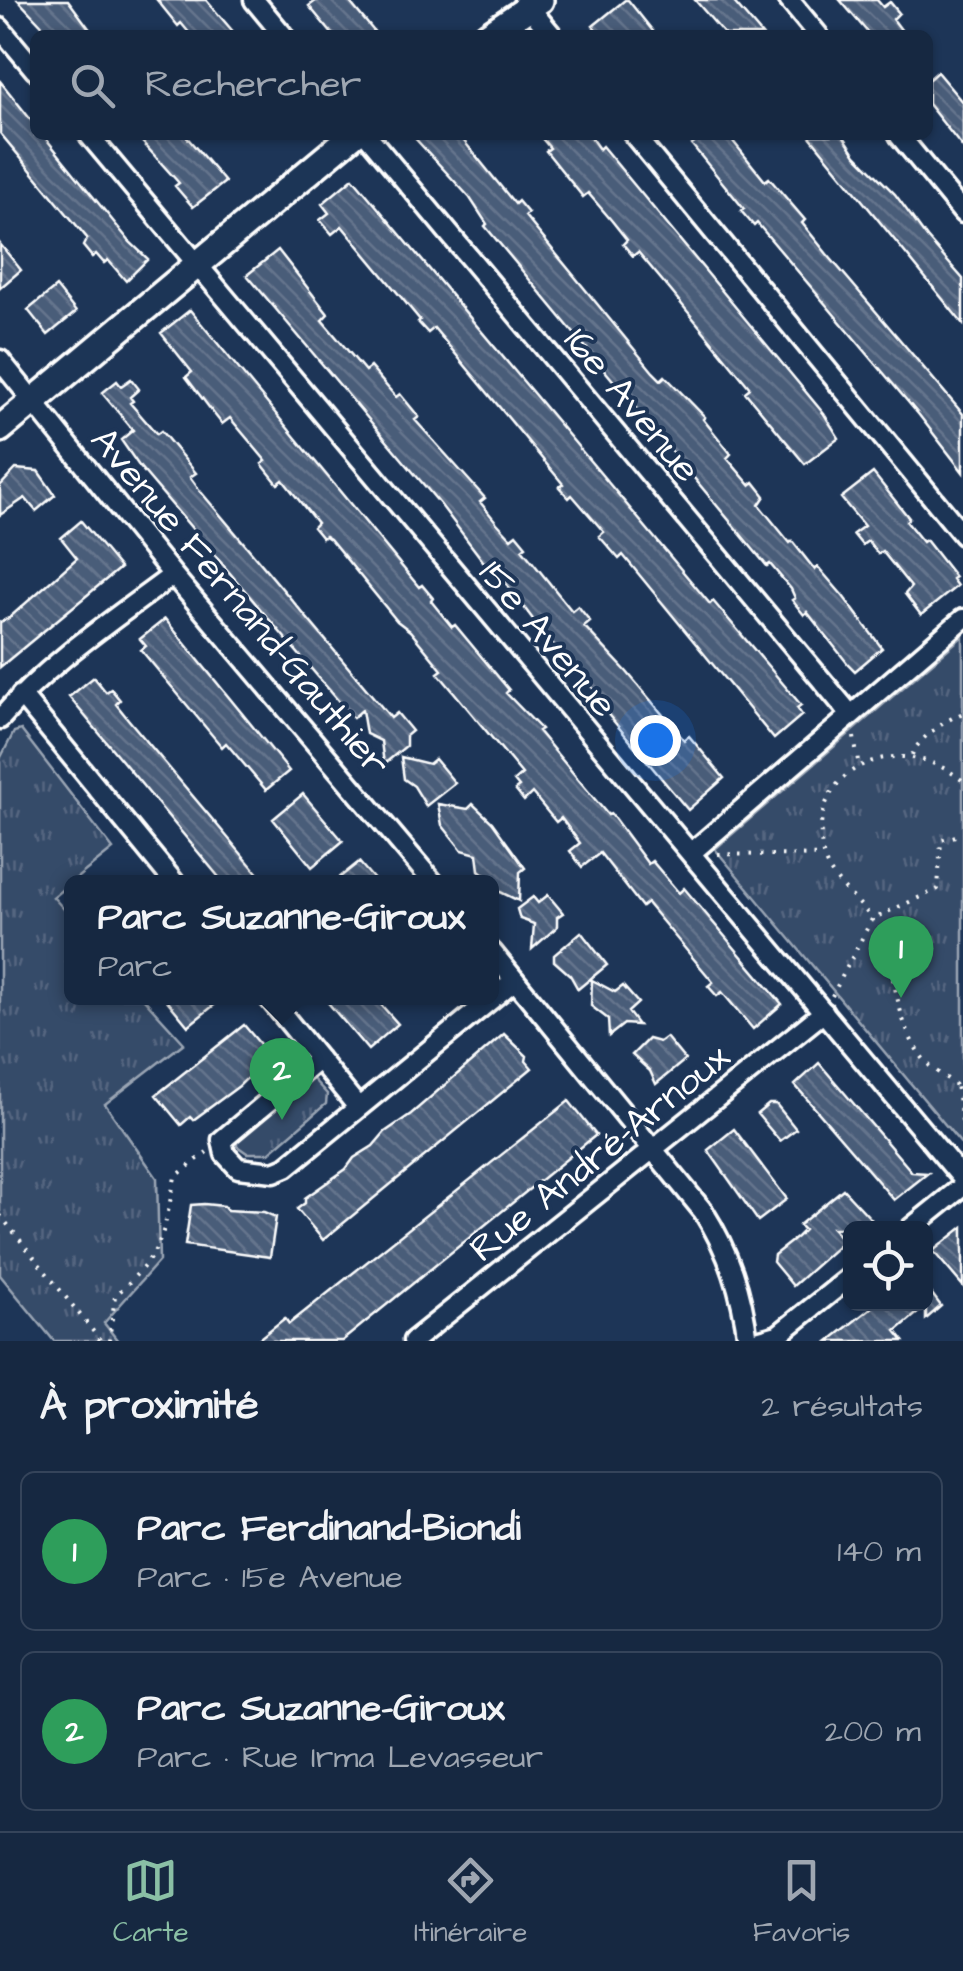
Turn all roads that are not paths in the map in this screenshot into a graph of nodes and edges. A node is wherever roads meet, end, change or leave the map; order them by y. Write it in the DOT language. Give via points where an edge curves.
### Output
graph roads {
  1 [pos="254,0"];
  2 [pos="789,0"];
  3 [pos="530,2"];
  4 [pos="0,28"];
  5 [pos="279,30"];
  6 [pos="494,30"];
  7 [pos="549,30"];
  8 [pos="814,30"];
  9 [pos="30,64"];
  10 [pos="93,140"];
  11 [pos="347,140"];
  12 [pos="371,140"];
  13 [pos="638,140"];
  14 [pos="903,140"];
  15 [pos="963,213"];
  16 [pos="196,265"];
  17 [pos="0,360"];
  18 [pos="34,401"];
  19 [pos="0,429"];
  20 [pos="963,536"];
  21 [pos="173,575"];
  22 [pos="963,619"];
  23 [pos="21,695"];
  24 [pos="850,714"];
  25 [pos="0,719"];
  26 [pos="692,853"];
  27 [pos="168,875"];
  28 [pos="427,875"];
  29 [pos="499,961"];
  30 [pos="515,980"];
  31 [pos="499,993"];
  32 [pos="275,1005"];
  33 [pos="484,1005"];
  34 [pos="824,1012"];
  35 [pos="319,1059"];
  36 [pos="358,1106"];
  37 [pos="656,1149"];
  38 [pos="963,1182"];
  39 [pos="919,1221"];
  40 [pos="843,1283"];
  41 [pos="413,1341"];
  42 [pos="748,1341"];
  43 [pos="757,1341"];
  1 -- 5 [label="street"];
  2 -- 8 [label="street"];
  3 -- 6 [label="street"];
  3 -- 7 [label="street"];
  4 -- 9 [label="street"];
  10 -- 16 [label="street, 15e Avenue"];
  11 -- 16 [label="street"];
  12 -- 24 [label="street, 16e Avenue"];
  13 -- 20 [label="street"];
  14 -- 15 [label="street"];
  16 -- 18 [label="street"];
  16 -- 26 [label="street, 15e Avenue"];
  17 -- 18 [label="street, Avenue Fernand-Gauthier"];
  18 -- 19 [label="street"];
  18 -- 21 [label="street, Avenue Fernand-Gauthier"];
  21 -- 23 [label="street"];
  21 -- 28 [label="street, Avenue Fernand-Gauthier"];
  22 -- 24 [label="street"];
  23 -- 25 [label="street"];
  23 -- 27 [label="street"];
  24 -- 26 [label="street"];
  26 -- 34 [label="street, 15e Avenue"];
  29 -- 30 [label="street"];
  30 -- 31 [label="street"];
  30 -- 37 [label="street"];
  32 -- 35 [label="street"];
  33 -- 36 [label="street"];
  34 -- 37 [label="street, Rue André-Arnoux"];
  34 -- 38 [label="street, 15e Avenue"];
  35 -- 36 [label="street"];
  35 -- 36 [label="street" via="222,1140 225,1154 238,1168 274,1172"];
  37 -- 41 [label="street, Rue André-Arnoux"];
  37 -- 42 [label="street" via="704,1210 728,1254"];
  38 -- 39 [label="street"];
  40 -- 43 [label="street" via="778,1336"];
}
